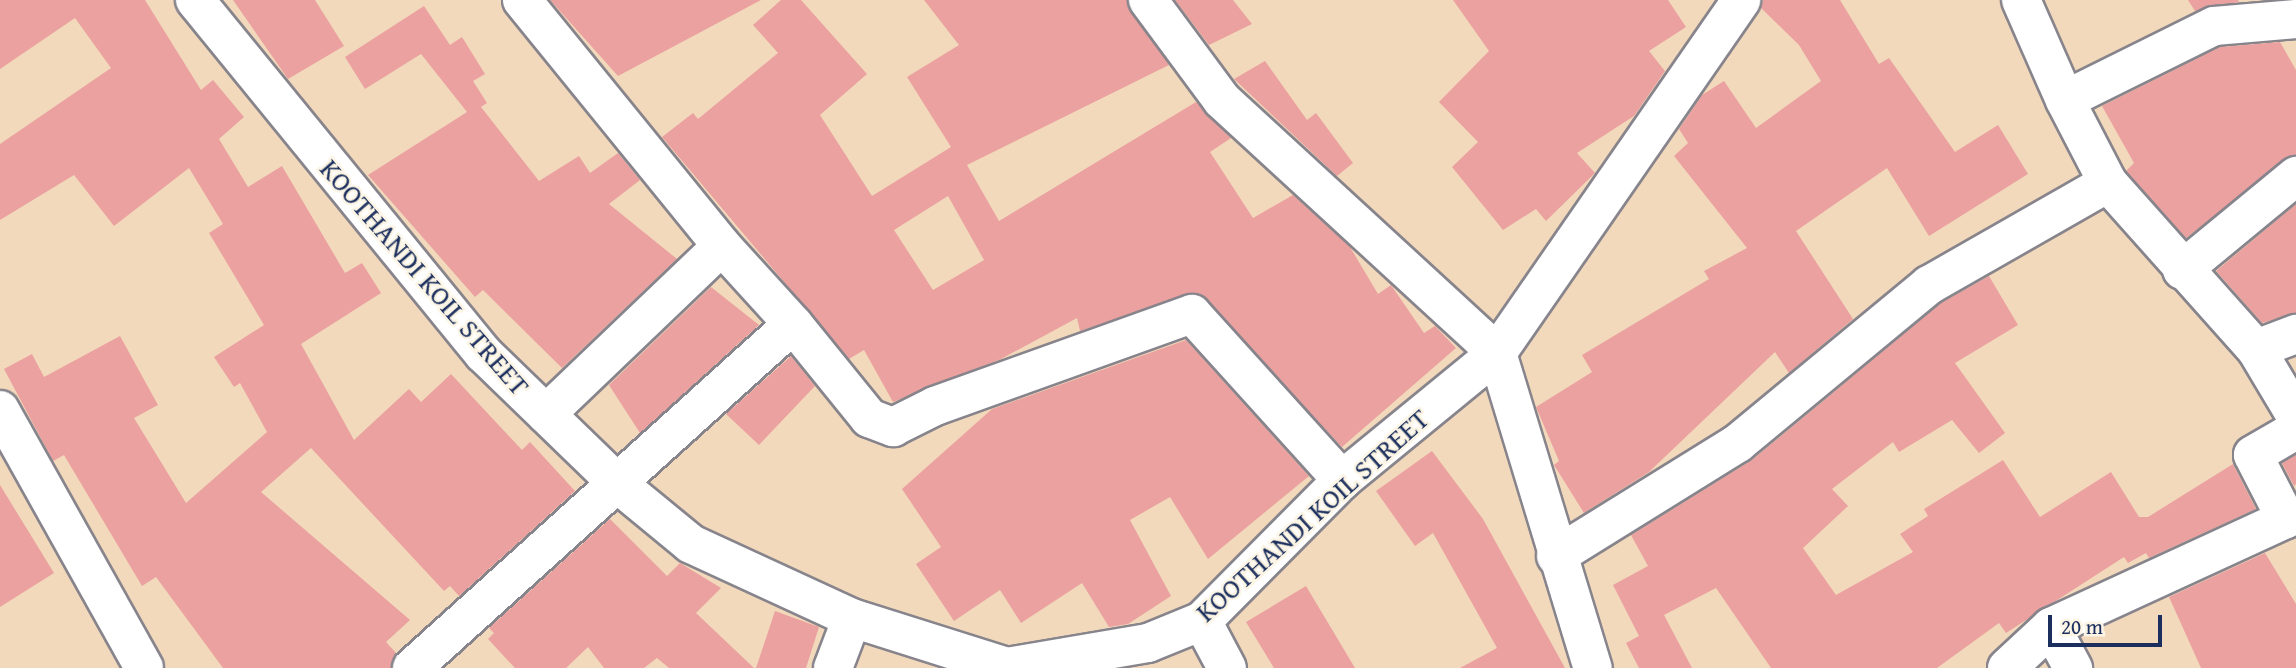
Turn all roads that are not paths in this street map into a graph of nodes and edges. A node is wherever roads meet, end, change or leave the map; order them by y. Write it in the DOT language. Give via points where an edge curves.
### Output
graph roads {
  1 [pos="195,0"];
  2 [pos="522,0"];
  3 [pos="1148,0"];
  4 [pos="2021,0"];
  5 [pos="1730,5"];
  6 [pos="2296,19"];
  7 [pos="2065,100"];
  8 [pos="2296,176"];
  9 [pos="2108,183"];
  10 [pos="722,246"];
  11 [pos="2182,270"];
  12 [pos="793,324"];
  13 [pos="2296,334"];
  14 [pos="2256,349"];
  15 [pos="1497,353"];
  16 [pos="0,410"];
  17 [pos="546,414"];
  18 [pos="2296,416"];
  19 [pos="2296,429"];
  20 [pos="1342,480"];
  21 [pos="618,484"];
  22 [pos="1556,556"];
  23 [pos="852,618"];
  24 [pos="1202,621"];
  25 [pos="2051,627"];
  26 [pos="144,668"];
  27 [pos="412,668"];
  28 [pos="833,668"];
  29 [pos="1227,668"];
  30 [pos="1593,668"];
  31 [pos="2007,668"];
  32 [pos="2073,668"];
  1 -- 17 [label="street, KOOTHANDI KOIL STREET" via="484,354"];
  2 -- 10 [label="street"];
  3 -- 15 [label="street" via="1222,100"];
  4 -- 7 [label="street"];
  5 -- 15 [label="street, KOOTHANDI KOIL STREET"];
  6 -- 7 [label="street" via="2214,26"];
  7 -- 9 [label="street"];
  8 -- 11 [label="street"];
  9 -- 11 [label="street"];
  9 -- 22 [label="street" via="1929,285 1738,443"];
  10 -- 12 [label="street"];
  10 -- 17 [label="street"];
  11 -- 14 [label="street"];
  12 -- 20 [label="street" via="869,418 893,427 935,406 1192,314"];
  12 -- 21 [label="street"];
  13 -- 14 [label="street"];
  14 -- 18 [label="street"];
  15 -- 20 [label="street, KOOTHANDI KOIL STREET"];
  15 -- 22 [label="street"];
  16 -- 26 [label="street"];
  17 -- 21 [label="street, KOOTHANDI KOIL STREET"];
  19 -- 25 [label="street" via="2253,455 2286,519"];
  20 -- 24 [label="street, KOOTHANDI KOIL STREET"];
  21 -- 23 [label="street, KOOTHANDI KOIL STREET" via="691,544"];
  21 -- 27 [label="street"];
  22 -- 30 [label="street"];
  23 -- 24 [label="street, KOOTHANDI KOIL STREET" via="1007,667 1148,643"];
  23 -- 28 [label="street"];
  24 -- 29 [label="street"];
  25 -- 31 [label="street"];
  25 -- 32 [label="street"];
}
